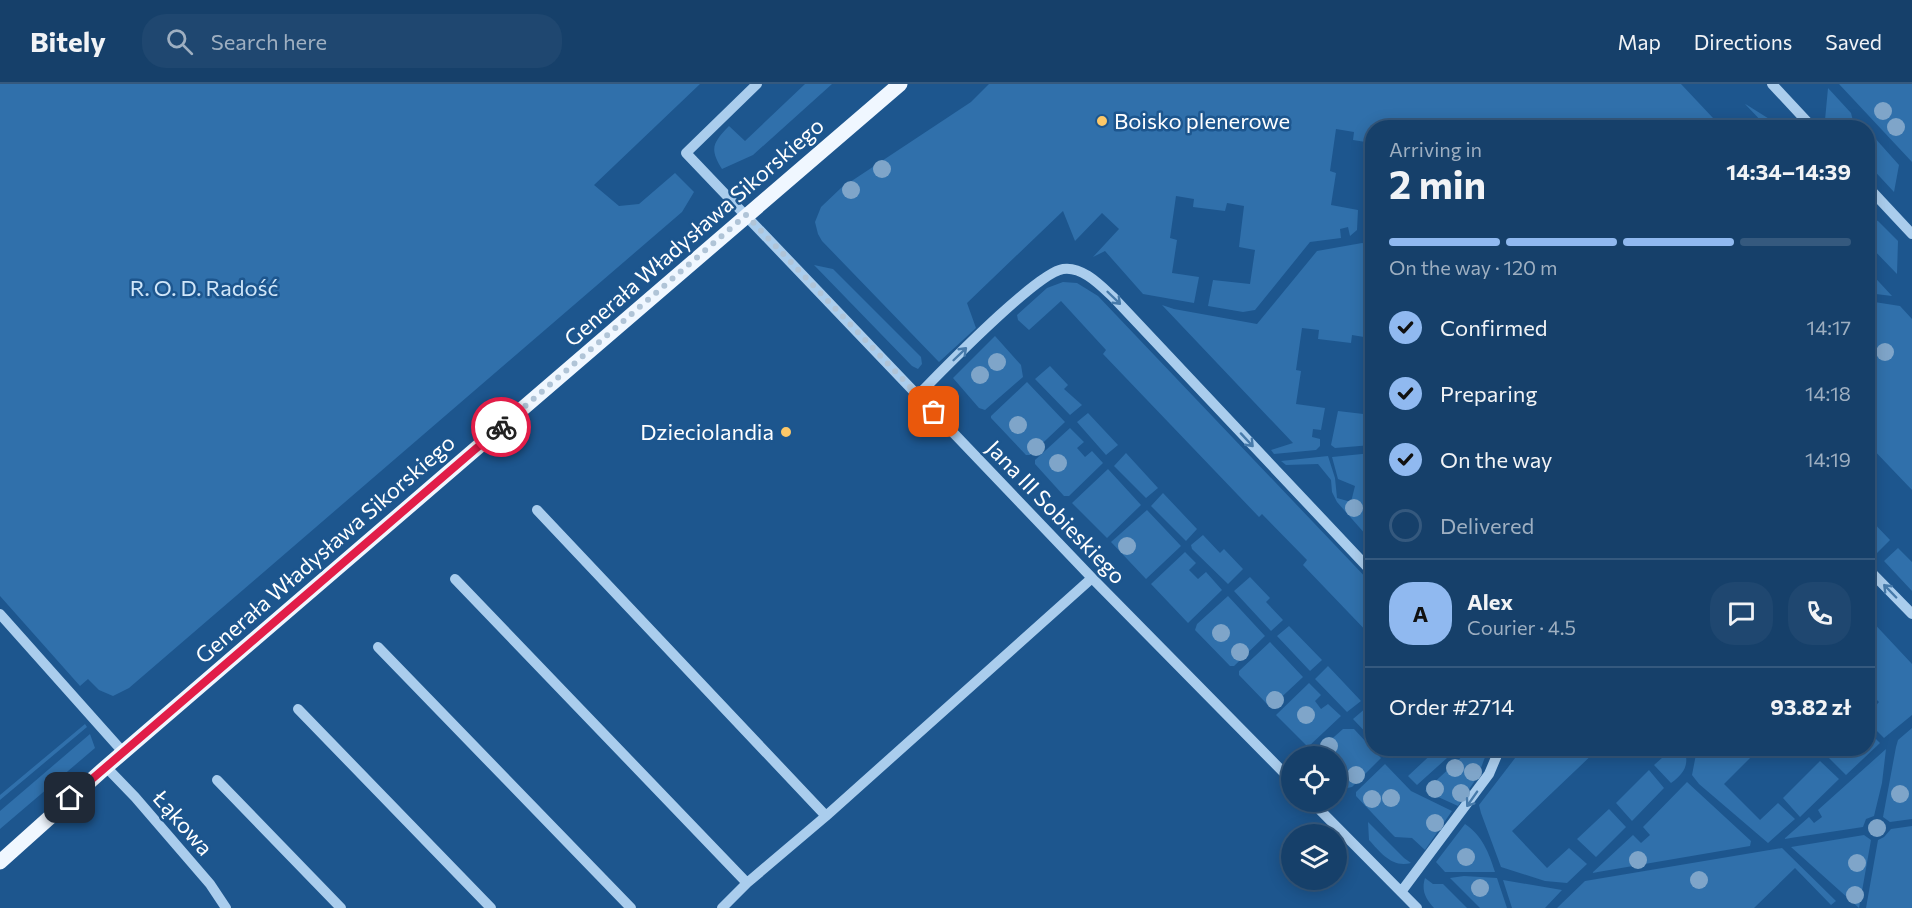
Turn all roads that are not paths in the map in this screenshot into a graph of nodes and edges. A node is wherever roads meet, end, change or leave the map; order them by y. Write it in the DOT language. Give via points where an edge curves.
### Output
graph roads {
  1 [pos="757,84"];
  2 [pos="900,84"];
  3 [pos="1772,84"];
  4 [pos="1806,120"];
  5 [pos="1875,194"];
  6 [pos="746,215"];
  7 [pos="1912,234"];
  8 [pos="918,395"];
  9 [pos="537,510"];
  10 [pos="1365,565"];
  11 [pos="1875,576"];
  12 [pos="1092,578"];
  13 [pos="455,579"];
  14 [pos="0,614"];
  15 [pos="1912,614"];
  16 [pos="378,647"];
  17 [pos="298,709"];
  18 [pos="123,752"];
  19 [pos="1497,756"];
  20 [pos="106,767"];
  21 [pos="1281,770"];
  22 [pos="217,780"];
  23 [pos="1322,812"];
  24 [pos="826,816"];
  25 [pos="0,862"];
  26 [pos="747,883"];
  27 [pos="1401,892"];
  28 [pos="226,908"];
  29 [pos="341,908"];
  30 [pos="491,908"];
  31 [pos="631,908"];
  32 [pos="722,908"];
  33 [pos="1417,908"];
  1 -- 6 [label="street, Jana III Sobieskiego" via="686,153"];
  2 -- 6 [label="main road, Generała Władysława Sikorskiego"];
  3 -- 4 [label="street"];
  5 -- 7 [label="street"];
  6 -- 8 [label="street, Jana III Sobieskiego"];
  6 -- 18 [label="main road, Generała Władysława Sikorskiego"];
  8 -- 10 [label="street, one-way" via="1027,290 1063,268 1077,271 1092,278 1113,297"];
  8 -- 12 [label="street, Jana III Sobieskiego"];
  9 -- 24 [label="street"];
  15 -- 11 [label="street, one-way"];
  12 -- 21 [label="street, Jana III Sobieskiego"];
  12 -- 24 [label="street"];
  13 -- 26 [label="street"];
  14 -- 18 [label="street"];
  16 -- 31 [label="street"];
  17 -- 30 [label="street"];
  18 -- 20 [label="main road, Generała Władysława Sikorskiego"];
  19 -- 27 [label="street, one-way" via="1489,774"];
  20 -- 25 [label="main road, Generała Władysława Sikorskiego"];
  20 -- 28 [label="street, Łąkowa" via="210,884"];
  22 -- 29 [label="street"];
  23 -- 27 [label="street"];
  24 -- 26 [label="street"];
  26 -- 32 [label="street"];
  27 -- 33 [label="street"];
}
